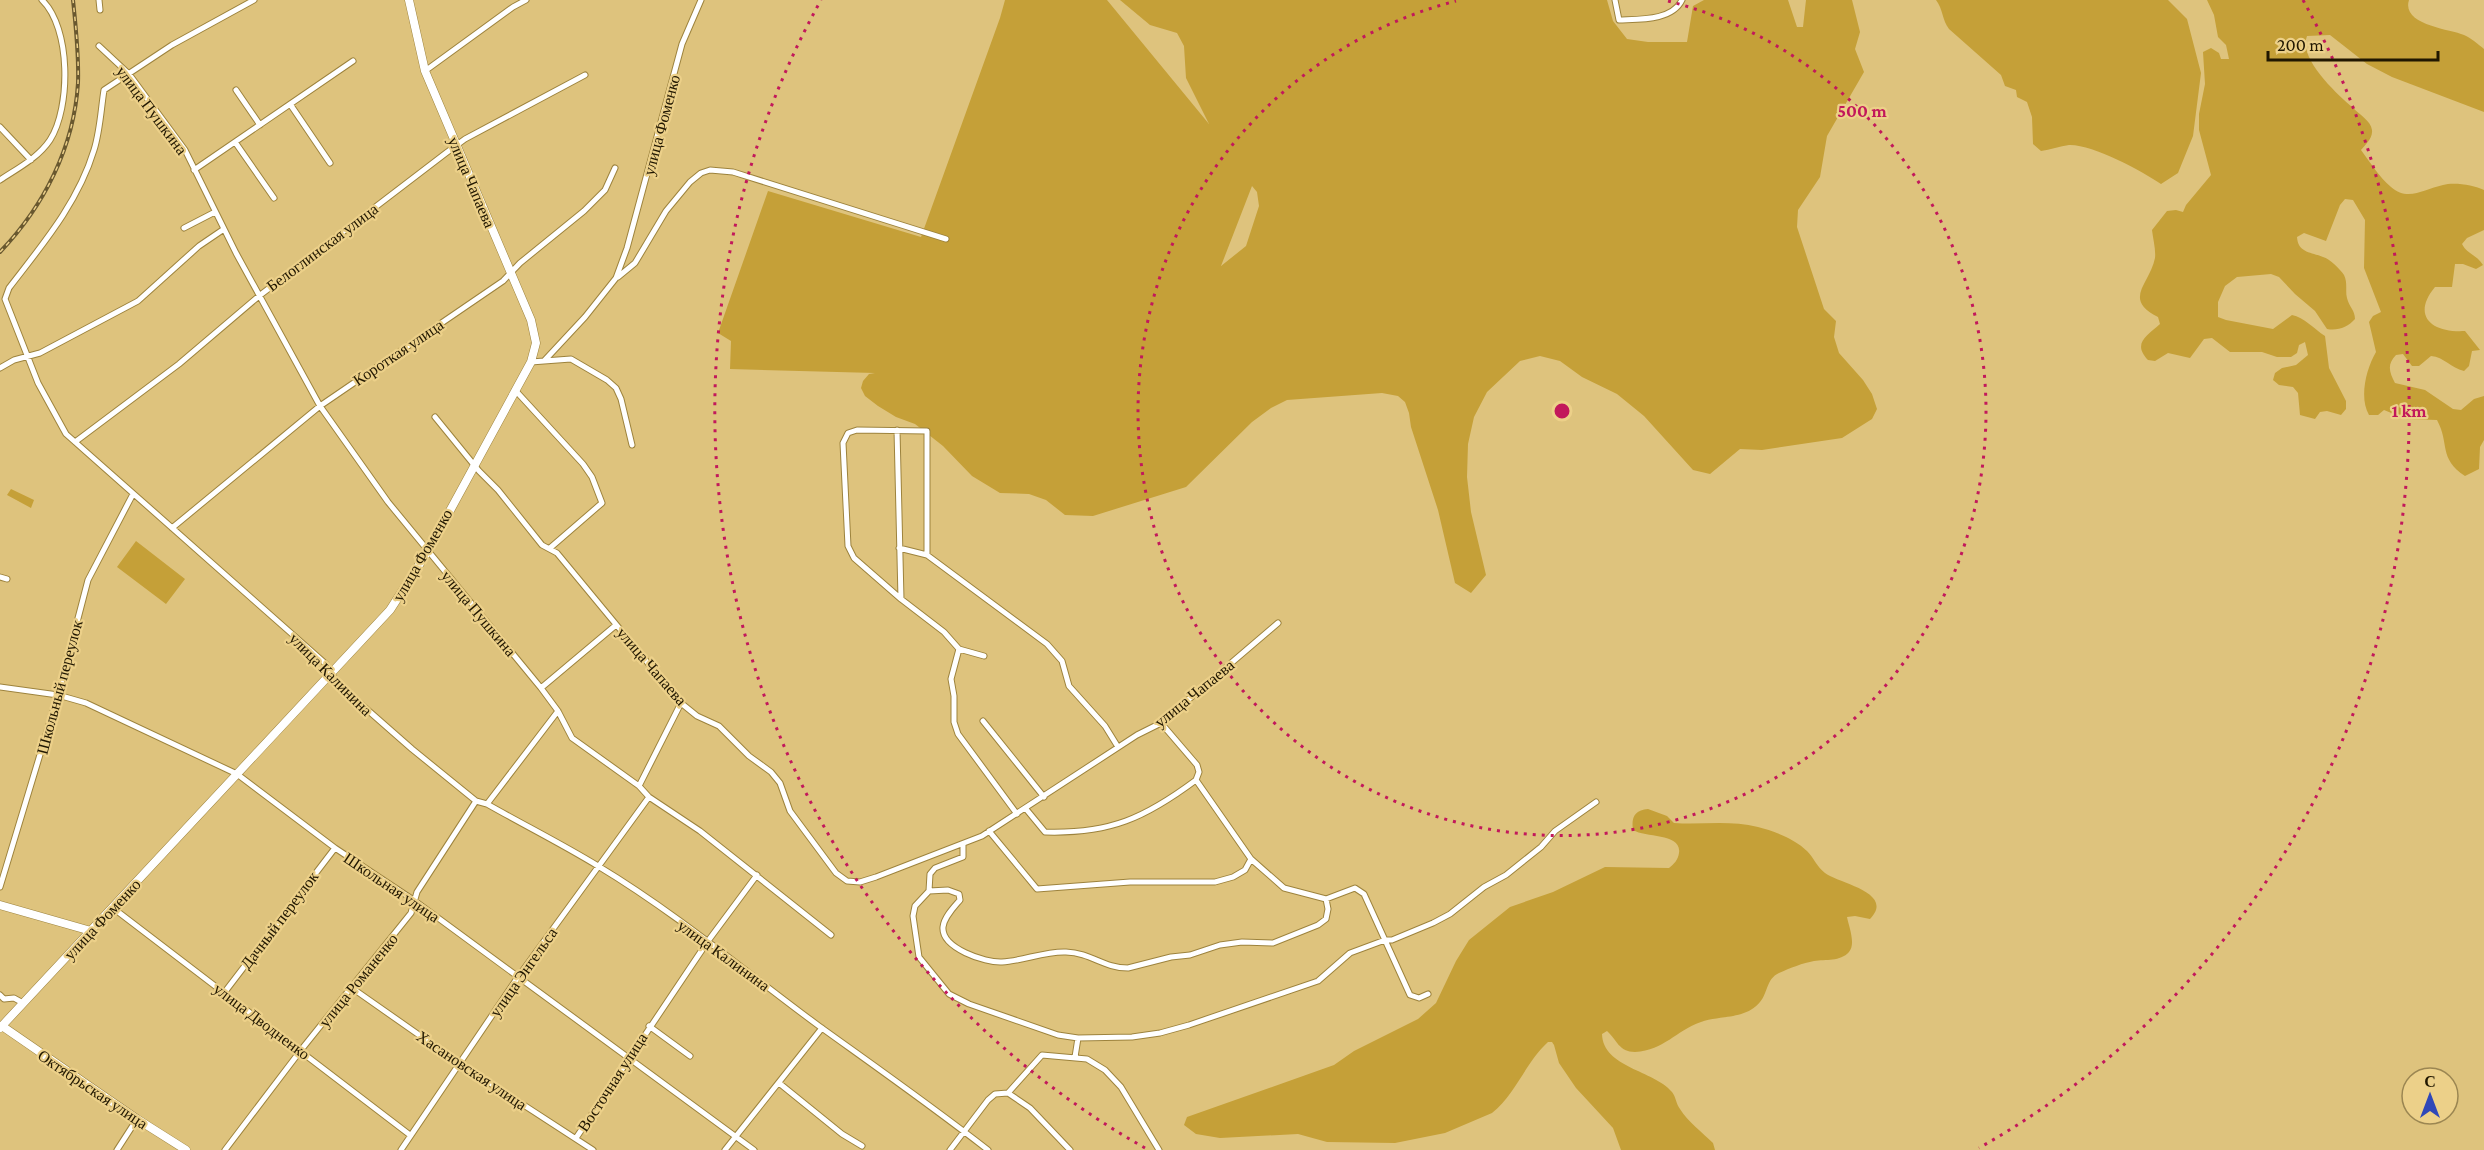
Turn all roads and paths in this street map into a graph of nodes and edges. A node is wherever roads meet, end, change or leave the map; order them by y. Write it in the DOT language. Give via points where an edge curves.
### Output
graph roads {
  1 [pos="42,0"];
  2 [pos="53,0"];
  3 [pos="99,0"];
  4 [pos="254,0"];
  5 [pos="409,0"];
  6 [pos="526,0"];
  7 [pos="701,0"];
  8 [pos="1615,0"];
  9 [pos="1674,0"];
  10 [pos="1682,0"];
  11 [pos="50,7"];
  12 [pos="1679,7"];
  13 [pos="100,10"];
  14 [pos="99,46"];
  15 [pos="353,62"];
  16 [pos="425,71"];
  17 [pos="129,74"];
  18 [pos="585,75"];
  19 [pos="236,90"];
  20 [pos="290,104"];
  21 [pos="260,125"];
  22 [pos="0,128"];
  23 [pos="235,142"];
  24 [pos="456,145"];
  25 [pos="31,160"];
  26 [pos="330,163"];
  27 [pos="615,168"];
  28 [pos="194,170"];
  29 [pos="0,180"];
  30 [pos="274,198"];
  31 [pos="215,212"];
  32 [pos="184,228"];
  33 [pos="224,230"];
  34 [pos="946,239"];
  35 [pos="511,272"];
  36 [pos="616,278"];
  37 [pos="259,296"];
  38 [pos="28,357"];
  39 [pos="543,361"];
  40 [pos="531,363"];
  41 [pos="0,368"];
  42 [pos="515,390"];
  43 [pos="320,406"];
  44 [pos="435,417"];
  45 [pos="897,430"];
  46 [pos="75,442"];
  47 [pos="632,445"];
  48 [pos="474,465"];
  49 [pos="133,494"];
  50 [pos="172,528"];
  51 [pos="550,548"];
  52 [pos="899,548"];
  53 [pos="428,550"];
  54 [pos="927,555"];
  55 [pos="0,577"];
  56 [pos="7,579"];
  57 [pos="901,599"];
  58 [pos="1278,623"];
  59 [pos="616,624"];
  60 [pos="959,649"];
  61 [pos="984,656"];
  62 [pos="332,674"];
  63 [pos="0,687"];
  64 [pos="541,688"];
  65 [pos="58,695"];
  66 [pos="681,703"];
  67 [pos="558,711"];
  68 [pos="983,721"];
  69 [pos="1161,723"];
  70 [pos="1118,747"];
  71 [pos="237,774"];
  72 [pos="1196,780"];
  73 [pos="639,786"];
  74 [pos="649,797"];
  75 [pos="1044,797"];
  76 [pos="476,801"];
  77 [pos="1596,801"];
  78 [pos="487,804"];
  79 [pos="1026,809"];
  80 [pos="1017,814"];
  81 [pos="989,831"];
  82 [pos="963,844"];
  83 [pos="335,848"];
  84 [pos="1251,859"];
  85 [pos="598,866"];
  86 [pos="757,875"];
  87 [pos="0,887"];
  88 [pos="929,891"];
  89 [pos="1326,899"];
  90 [pos="415,901"];
  91 [pos="0,904"];
  92 [pos="113,908"];
  93 [pos="91,931"];
  94 [pos="831,935"];
  95 [pos="1385,940"];
  96 [pos="708,941"];
  97 [pos="518,977"];
  98 [pos="352,988"];
  99 [pos="224,993"];
  100 [pos="1428,994"];
  101 [pos="0,995"];
  102 [pos="22,1003"];
  103 [pos="650,1026"];
  104 [pos="1,1027"];
  105 [pos="822,1028"];
  106 [pos="1078,1038"];
  107 [pos="301,1050"];
  108 [pos="690,1056"];
  109 [pos="1075,1057"];
  110 [pos="628,1058"];
  111 [pos="459,1063"];
  112 [pos="779,1083"];
  113 [pos="1008,1093"];
  114 [pos="137,1119"];
  115 [pos="963,1130"];
  116 [pos="410,1135"];
  117 [pos="736,1137"];
  118 [pos="576,1138"];
  119 [pos="862,1146"];
  120 [pos="117,1150"];
  121 [pos="186,1150"];
  122 [pos="225,1150"];
  123 [pos="401,1150"];
  124 [pos="593,1150"];
  125 [pos="725,1150"];
  126 [pos="754,1150"];
  127 [pos="950,1150"];
  128 [pos="988,1150"];
  129 [pos="1070,1150"];
  130 [pos="1159,1150"];
  1 -- 11 [label="street"];
  2 -- 11 [label="street"];
  3 -- 13 [label="street"];
  4 -- 17 [label="street" via="172,45"];
  5 -- 16 [label="main road, улица Чапаева"];
  6 -- 16 [label="street"];
  7 -- 36 [label="street, улица Фоменко" via="682,44"];
  8 -- 12 [label="street" via="1619,20 1654,17"];
  9 -- 12 [label="street"];
  10 -- 12 [label="street"];
  11 -- 25 [label="street" via="61,36 63,91 57,124 50,139"];
  14 -- 17 [label="street, улица Пушкина"];
  15 -- 20 [label="street"];
  16 -- 24 [label="main road, улица Чапаева"];
  17 -- 28 [label="street, улица Пушкина"];
  17 -- 38 [label="street, улица Калинина" via="104,90 94,149 81,186 5,299"];
  18 -- 24 [label="street, Белоглинская улица"];
  19 -- 21 [label="street"];
  20 -- 21 [label="street"];
  20 -- 26 [label="street"];
  21 -- 23 [label="street"];
  22 -- 25 [label="street"];
  23 -- 28 [label="street"];
  23 -- 30 [label="street"];
  24 -- 35 [label="main road, улица Чапаева"];
  24 -- 37 [label="street, Белоглинская улица"];
  25 -- 29 [label="street"];
  27 -- 35 [label="street, Короткая улица" via="605,190 584,211"];
  28 -- 31 [label="street, улица Пушкина"];
  31 -- 32 [label="street"];
  31 -- 33 [label="street, улица Пушкина"];
  33 -- 37 [label="street, улица Пушкина"];
  33 -- 38 [label="street" via="199,246 138,301"];
  34 -- 36 [label="street" via="733,172 710,170 701,173 679,194 635,263"];
  35 -- 40 [label="main road, улица Чапаева" via="535,330"];
  35 -- 43 [label="street, Короткая улица"];
  36 -- 39 [label="street, улица Фоменко"];
  37 -- 43 [label="street, улица Пушкина"];
  37 -- 46 [label="street, Белоглинская улица" via="179,364"];
  38 -- 41 [label="street"];
  38 -- 46 [label="street, улица Калинина" via="66,434"];
  39 -- 40 [label="street"];
  39 -- 47 [label="street" via="571,359 616,388"];
  40 -- 42 [label="main road, улица Фоменко"];
  42 -- 48 [label="main road, улица Фоменко"];
  42 -- 51 [label="street" via="583,464 602,503"];
  43 -- 50 [label="street, Короткая улица"];
  43 -- 53 [label="street, улица Пушкина" via="388,502"];
  44 -- 48 [label="street, улица Чапаева"];
  45 -- 52 [label="street"];
  45 -- 54 [label="street" via="927,431"];
  45 -- 57 [label="street" via="857,430 848,433 843,443 849,546 854,558"];
  46 -- 49 [label="street, улица Калинина"];
  48 -- 51 [label="street, улица Чапаева" via="542,545"];
  48 -- 53 [label="main road, улица Фоменко"];
  49 -- 50 [label="street, улица Калинина"];
  49 -- 65 [label="street, Школьный переулок" via="88,580"];
  50 -- 62 [label="street, улица Калинина" via="326,664"];
  51 -- 59 [label="street, улица Чапаева"];
  52 -- 54 [label="street"];
  52 -- 57 [label="street"];
  53 -- 62 [label="main road, улица Фоменко" via="390,610"];
  53 -- 64 [label="street, улица Пушкина"];
  54 -- 70 [label="street" via="1054,651 1062,661 1069,686 1105,726"];
  55 -- 56 [label="street"];
  57 -- 60 [label="street" via="944,632"];
  58 -- 69 [label="street, улица Чапаева"];
  59 -- 64 [label="street"];
  59 -- 66 [label="street, улица Чапаева"];
  60 -- 61 [label="street"];
  60 -- 80 [label="street" via="951,679 958,734"];
  62 -- 71 [label="main road, улица Фоменко"];
  62 -- 76 [label="street, улица Калинина" via="338,684"];
  63 -- 65 [label="street, Школьная улица"];
  64 -- 67 [label="street, улица Пушкина"];
  65 -- 71 [label="street, Школьная улица" via="86,703"];
  65 -- 87 [label="street, Школьный переулок"];
  66 -- 73 [label="street"];
  66 -- 82 [label="street, улица Чапаева" via="719,726 771,772 780,783 790,811 836,873 847,881 876,877"];
  67 -- 73 [label="street, улица Пушкина" via="572,738"];
  67 -- 78 [label="street"];
  68 -- 75 [label="street"];
  69 -- 70 [label="street, улица Чапаева"];
  69 -- 72 [label="street" via="1197,765"];
  70 -- 75 [label="street, улица Чапаева"];
  71 -- 83 [label="street, Школьная улица"];
  71 -- 92 [label="main road, улица Фоменко"];
  72 -- 79 [label="street" via="1135,818 1104,829 1045,832"];
  72 -- 84 [label="street"];
  73 -- 74 [label="street, улица Пушкина"];
  74 -- 85 [label="street, улица Энгельса"];
  74 -- 86 [label="street, улица Пушкина"];
  75 -- 79 [label="street, улица Чапаева"];
  76 -- 78 [label="street, улица Калинина"];
  76 -- 90 [label="street, улица Романенко"];
  77 -- 95 [label="street" via="1506,875 1450,914"];
  78 -- 85 [label="street, улица Калинина"];
  79 -- 80 [label="street, улица Чапаева"];
  80 -- 81 [label="street, улица Чапаева"];
  81 -- 82 [label="street, улица Чапаева"];
  81 -- 84 [label="street" via="1037,888 1215,882 1245,870"];
  82 -- 88 [label="street" via="963,857 935,868 930,874"];
  83 -- 90 [label="street, Школьная улица"];
  83 -- 99 [label="street, Дачный переулок"];
  84 -- 89 [label="street" via="1284,888"];
  85 -- 96 [label="street, улица Калинина"];
  85 -- 97 [label="street, улица Энгельса"];
  86 -- 94 [label="street, улица Пушкина"];
  86 -- 96 [label="street, Восточная улица"];
  88 -- 89 [label="street" via="959,894 960,900 946,919 944,935 951,945 975,957 1005,962 1064,952 1083,954 1114,968 1242,942 1273,944 1326,919"];
  88 -- 106 [label="street" via="915,906 914,932 919,957 949,994 1030,1027"];
  89 -- 95 [label="street" via="1355,888 1360,890"];
  90 -- 97 [label="street, Школьная улица"];
  90 -- 98 [label="street, улица Романенко" via="411,913"];
  91 -- 93 [label="main road"];
  92 -- 93 [label="main road, улица Фоменко"];
  92 -- 99 [label="street, улица Дводненко"];
  93 -- 102 [label="main road, улица Фоменко"];
  95 -- 100 [label="street" via="1410,995 1419,998"];
  95 -- 106 [label="street" via="1350,953 1318,981 1189,1024 1132,1037"];
  96 -- 103 [label="street, Восточная улица"];
  96 -- 105 [label="street, улица Калинина"];
  97 -- 110 [label="street, Школьная улица"];
  97 -- 111 [label="street, улица Энгельса"];
  98 -- 107 [label="street, улица Романенко"];
  98 -- 111 [label="street, Хасановская улица"];
  99 -- 107 [label="street, улица Дводненко"];
  101 -- 102 [label="street"];
  102 -- 104 [label="main road, улица Фоменко"];
  103 -- 108 [label="street, Восточная улица"];
  103 -- 110 [label="street, Восточная улица"];
  104 -- 114 [label="main road, Октябрьская улица"];
  105 -- 112 [label="street"];
  105 -- 115 [label="street, улица Калинина"];
  106 -- 109 [label="street"];
  107 -- 116 [label="street, улица Дводненко"];
  107 -- 122 [label="street, улица Романенко"];
  109 -- 113 [label="street" via="1042,1055"];
  109 -- 130 [label="street" via="1087,1059 1112,1075"];
  110 -- 117 [label="street, Школьная улица"];
  110 -- 118 [label="street, Восточная улица"];
  111 -- 116 [label="street, улица Энгельса"];
  111 -- 118 [label="street, Хасановская улица"];
  112 -- 117 [label="street"];
  112 -- 119 [label="street"];
  113 -- 115 [label="street" via="995,1094"];
  113 -- 129 [label="street" via="1030,1108"];
  114 -- 120 [label="street"];
  114 -- 121 [label="main road, Октябрьская улица"];
  115 -- 127 [label="street"];
  115 -- 128 [label="street, улица Калинина"];
  116 -- 123 [label="street, улица Энгельса"];
  117 -- 125 [label="street"];
  117 -- 126 [label="street, Школьная улица"];
  118 -- 124 [label="street, Хасановская улица"];
}
